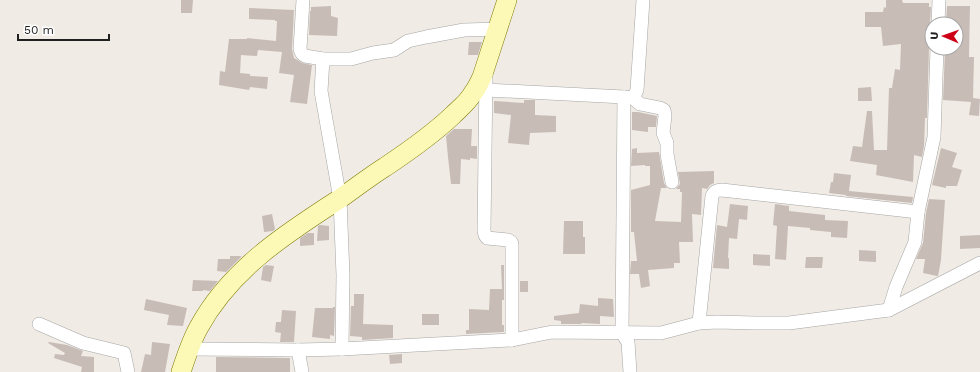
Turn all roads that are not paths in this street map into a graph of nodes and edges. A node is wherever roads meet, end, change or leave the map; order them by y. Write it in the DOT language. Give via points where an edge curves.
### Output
graph roads {
  1 [pos="303,0"];
  2 [pos="507,0"];
  3 [pos="643,0"];
  4 [pos="938,0"];
  5 [pos="938,16"];
  6 [pos="498,29"];
  7 [pos="937,56"];
  8 [pos="323,59"];
  9 [pos="486,64"];
  10 [pos="486,90"];
  11 [pos="628,97"];
  12 [pos="672,182"];
  13 [pos="340,199"];
  14 [pos="918,212"];
  15 [pos="980,263"];
  16 [pos="890,310"];
  17 [pos="699,323"];
  18 [pos="39,324"];
  19 [pos="622,333"];
  20 [pos="512,340"];
  21 [pos="342,348"];
  22 [pos="189,349"];
  23 [pos="298,350"];
  24 [pos="128,372"];
  25 [pos="181,372"];
  26 [pos="302,372"];
  27 [pos="630,372"];
  1 -- 8 [label="street" via="301,52 305,56"];
  2 -- 6 [label="street"];
  3 -- 11 [label="street" via="637,90 635,95"];
  4 -- 5 [label="street"];
  6 -- 8 [label="street" via="464,30 408,41 394,50 351,59"];
  6 -- 9 [label="street"];
  7 -- 14 [label="street" via="934,137"];
  8 -- 13 [label="street" via="321,91"];
  9 -- 10 [label="street"];
  9 -- 13 [label="street" via="473,94 448,120 408,152"];
  10 -- 11 [label="street"];
  10 -- 20 [label="street" via="484,231 487,238 508,240 512,244"];
  11 -- 12 [label="street" via="640,104 664,110 663,133 667,143"];
  11 -- 19 [label="street"];
  13 -- 21 [label="street"];
  13 -- 22 [label="street" via="305,221 246,267 215,302"];
  14 -- 16 [label="street" via="915,242 896,287"];
  14 -- 17 [label="street" via="722,190 714,192"];
  15 -- 16 [label="street"];
  16 -- 17 [label="street" via="789,323"];
  17 -- 19 [label="street" via="661,333"];
  18 -- 24 [label="street" via="83,343 124,353"];
  19 -- 20 [label="street" via="552,332"];
  19 -- 27 [label="street" via="628,342"];
  20 -- 21 [label="street"];
  21 -- 23 [label="street"];
  22 -- 23 [label="street"];
  22 -- 25 [label="street"];
  23 -- 26 [label="street"];
}
